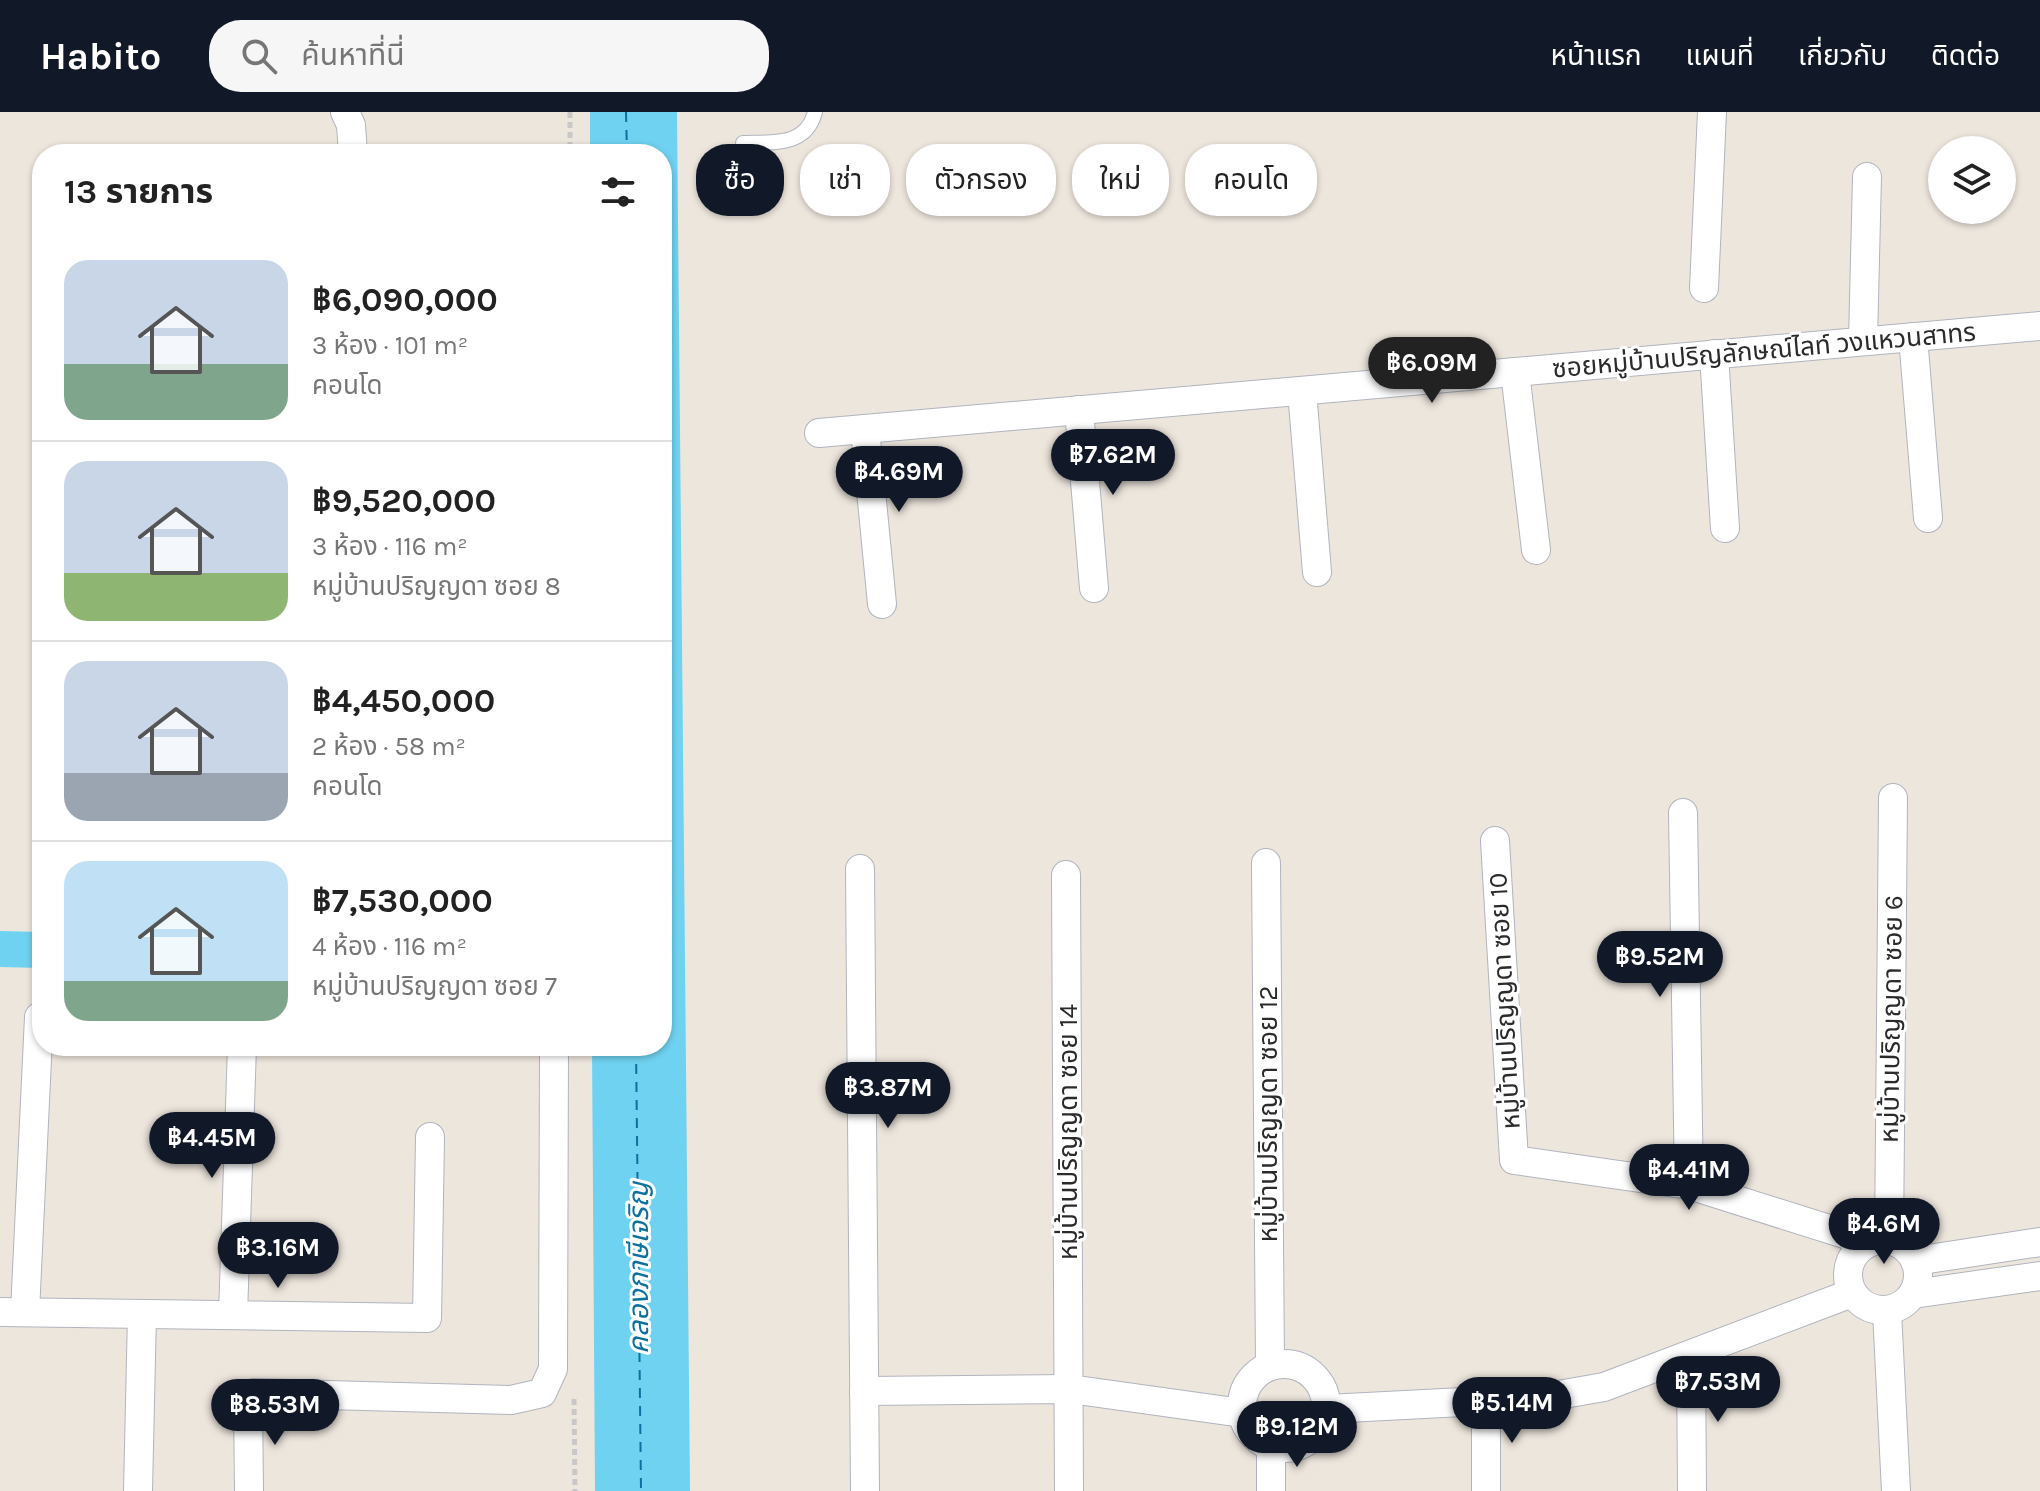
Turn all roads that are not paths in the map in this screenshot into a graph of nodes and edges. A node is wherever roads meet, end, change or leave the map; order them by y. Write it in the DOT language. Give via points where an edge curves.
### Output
graph roads {
  1 [pos="345,112"];
  2 [pos="815,112"];
  3 [pos="1712,112"];
  4 [pos="743,143"];
  5 [pos="352,144"];
  6 [pos="1867,177"];
  7 [pos="1704,288"];
  8 [pos="2040,326"];
  9 [pos="1913,337"];
  10 [pos="1863,341"];
  11 [pos="1714,354"];
  12 [pos="1515,372"];
  13 [pos="1302,391"];
  14 [pos="1079,410"];
  15 [pos="865,429"];
  16 [pos="819,433"];
  17 [pos="1928,518"];
  18 [pos="1725,528"];
  19 [pos="1536,550"];
  20 [pos="1317,572"];
  21 [pos="1094,588"];
  22 [pos="882,604"];
  23 [pos="1893,798"];
  24 [pos="1683,813"];
  25 [pos="1495,841"];
  26 [pos="1266,863"];
  27 [pos="860,869"];
  28 [pos="1066,875"];
  29 [pos="36,1056"];
  30 [pos="242,1056"];
  31 [pos="554,1056"];
  32 [pos="430,1137"];
  33 [pos="1689,1185"];
  34 [pos="1880,1241"];
  35 [pos="2040,1242"];
  36 [pos="1915,1261"];
  37 [pos="2040,1276"];
  38 [pos="1852,1293"];
  39 [pos="1913,1294"];
  40 [pos="1887,1311"];
  41 [pos="13,1312"];
  42 [pos="142,1314"];
  43 [pos="233,1315"];
  44 [pos="1691,1357"];
  45 [pos="1270,1366"];
  46 [pos="1070,1389"];
  47 [pos="864,1391"];
  48 [pos="1486,1399"];
  49 [pos="1327,1409"];
  50 [pos="1242,1413"];
  51 [pos="1271,1447"];
  52 [pos="138,1491"];
  53 [pos="249,1491"];
  54 [pos="865,1491"];
  55 [pos="1069,1491"];
  56 [pos="1271,1491"];
  57 [pos="1486,1491"];
  58 [pos="1692,1491"];
  59 [pos="1896,1491"];
  1 -- 5 [label="street"];
  2 -- 4 [label="lane" via="799,138"];
  3 -- 7 [label="street"];
  6 -- 10 [label="street"];
  8 -- 9 [label="street, ซอยหมู่บ้านปริญลักษณ์ไลท์ วงแหวนสาทร"];
  9 -- 10 [label="street, ซอยหมู่บ้านปริญลักษณ์ไลท์ วงแหวนสาทร"];
  9 -- 17 [label="street"];
  10 -- 11 [label="street, ซอยหมู่บ้านปริญลักษณ์ไลท์ วงแหวนสาทร"];
  11 -- 12 [label="street, ซอยหมู่บ้านปริญลักษณ์ไลท์ วงแหวนสาทร"];
  11 -- 18 [label="street"];
  12 -- 13 [label="street, ซอยหมู่บ้านปริญลักษณ์ไลท์ วงแหวนสาทร"];
  12 -- 19 [label="street"];
  13 -- 14 [label="street, ซอยหมู่บ้านปริญลักษณ์ไลท์ วงแหวนสาทร"];
  13 -- 20 [label="street"];
  14 -- 15 [label="street, ซอยหมู่บ้านปริญลักษณ์ไลท์ วงแหวนสาทร"];
  14 -- 21 [label="street"];
  15 -- 16 [label="street, ซอยหมู่บ้านปริญลักษณ์ไลท์ วงแหวนสาทร"];
  15 -- 22 [label="street"];
  23 -- 34 [label="street, หมู่บ้านปริญญดา ซอย 6"];
  24 -- 33 [label="street"];
  25 -- 33 [label="street, หมู่บ้านปริญญดา ซอย 10" via="1514,1160"];
  26 -- 45 [label="street, หมู่บ้านปริญญดา ซอย 12"];
  27 -- 47 [label="street"];
  28 -- 46 [label="street, หมู่บ้านปริญญดา ซอย 14"];
  29 -- 41 [label="street"];
  30 -- 43 [label="street"];
  31 -- 53 [label="street" via="553,1369 542,1393 511,1400 254,1393 248,1404"];
  32 -- 43 [label="street" via="427,1318"];
  33 -- 34 [label="street"];
  34 -- 36 [label="street" via="1904,1247"];
  34 -- 38 [label="street" via="1852,1258"];
  35 -- 36 [label="street"];
  36 -- 39 [label="street" via="1918,1278"];
  37 -- 39 [label="street"];
  38 -- 40 [label="street" via="1866,1307"];
  38 -- 44 [label="street"];
  39 -- 40 [label="street"];
  40 -- 59 [label="street"];
  41 -- 42 [label="street"];
  42 -- 43 [label="street"];
  42 -- 52 [label="street"];
  44 -- 48 [label="street" via="1604,1387 1541,1398"];
  44 -- 58 [label="street"];
  45 -- 49 [label="street" via="1305,1369 1321,1386"];
  45 -- 50 [label="street" via="1248,1384"];
  46 -- 47 [label="street"];
  46 -- 50 [label="street"];
  46 -- 55 [label="street, หมู่บ้านปริญญดา ซอย 14"];
  47 -- 54 [label="street"];
  48 -- 49 [label="street"];
  48 -- 57 [label="street"];
  49 -- 51 [label="street" via="1309,1442 1297,1448"];
  50 -- 51 [label="street" via="1252,1434"];
  51 -- 56 [label="street"];
}
